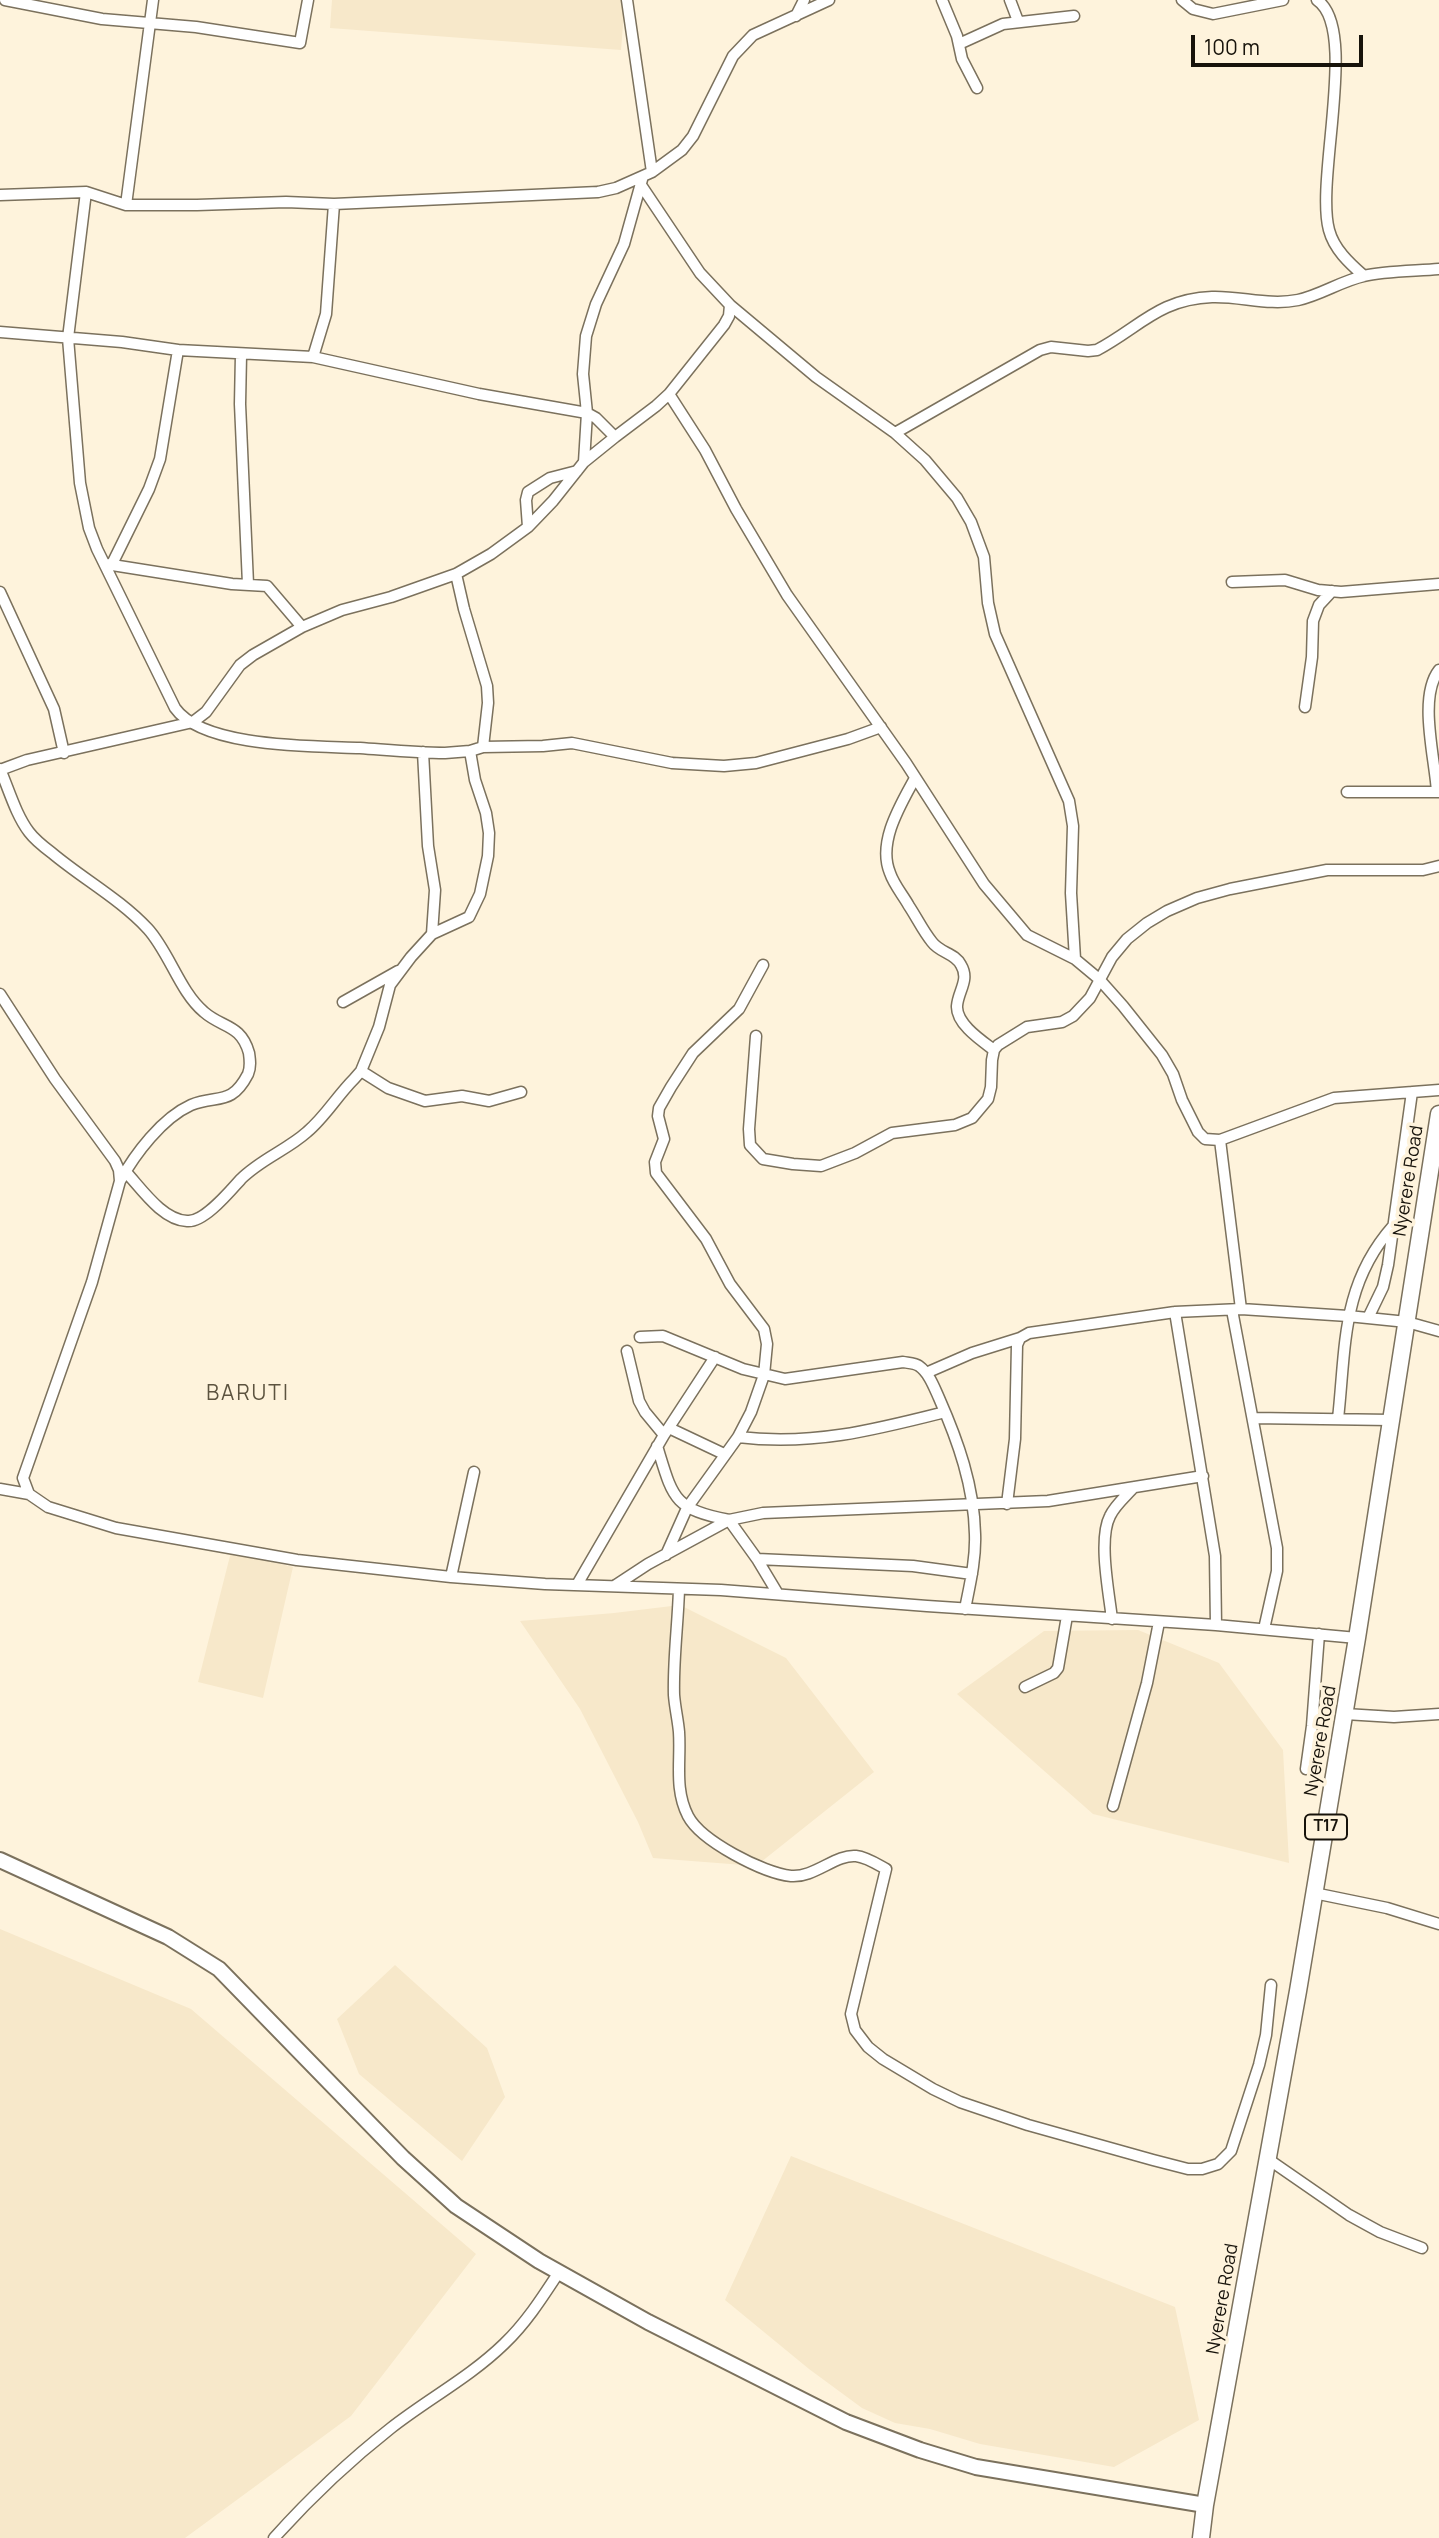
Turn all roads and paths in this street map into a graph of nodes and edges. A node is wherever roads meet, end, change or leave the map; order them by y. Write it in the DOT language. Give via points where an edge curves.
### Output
graph roads {
  1 [pos="5,0"];
  2 [pos="153,0"];
  3 [pos="308,0"];
  4 [pos="627,0"];
  5 [pos="804,0"];
  6 [pos="829,0"];
  7 [pos="942,0"];
  8 [pos="1010,0"];
  9 [pos="1182,0"];
  10 [pos="1283,0"];
  11 [pos="1317,0"];
  12 [pos="796,16"];
  13 [pos="1074,16"];
  14 [pos="1018,21"];
  15 [pos="151,23"];
  16 [pos="959,44"];
  17 [pos="977,88"];
  18 [pos="645,178"];
  19 [pos="86,192"];
  20 [pos="0,195"];
  21 [pos="334,204"];
  22 [pos="126,205"];
  23 [pos="1439,269"];
  24 [pos="1364,275"];
  25 [pos="730,305"];
  26 [pos="0,331"];
  27 [pos="68,338"];
  28 [pos="178,350"];
  29 [pos="241,355"];
  30 [pos="313,357"];
  31 [pos="669,394"];
  32 [pos="587,414"];
  33 [pos="895,433"];
  34 [pos="615,436"];
  35 [pos="581,467"];
  36 [pos="528,527"];
  37 [pos="108,564"];
  38 [pos="456,575"];
  39 [pos="1232,582"];
  40 [pos="248,584"];
  41 [pos="1439,584"];
  42 [pos="1332,591"];
  43 [pos="0,592"];
  44 [pos="302,626"];
  45 [pos="1439,670"];
  46 [pos="1305,707"];
  47 [pos="193,722"];
  48 [pos="881,727"];
  49 [pos="483,747"];
  50 [pos="470,751"];
  51 [pos="423,752"];
  52 [pos="64,753"];
  53 [pos="0,769"];
  54 [pos="915,778"];
  55 [pos="1347,792"];
  56 [pos="1438,792"];
  57 [pos="1439,866"];
  58 [pos="432,934"];
  59 [pos="1075,959"];
  60 [pos="762,965"];
  61 [pos="400,970"];
  62 [pos="1099,979"];
  63 [pos="0,994"];
  64 [pos="343,1002"];
  65 [pos="756,1036"];
  66 [pos="994,1050"];
  67 [pos="361,1071"];
  68 [pos="1439,1090"];
  69 [pos="521,1092"];
  70 [pos="1412,1092"];
  71 [pos="1439,1114"];
  72 [pos="1220,1140"];
  73 [pos="122,1176"];
  74 [pos="1393,1226"];
  75 [pos="1237,1310"];
  76 [pos="1175,1312"];
  77 [pos="1348,1316"];
  78 [pos="1368,1318"];
  79 [pos="1406,1322"];
  80 [pos="1439,1331"];
  81 [pos="640,1337"];
  82 [pos="1020,1338"];
  83 [pos="626,1351"];
  84 [pos="715,1357"];
  85 [pos="926,1373"];
  86 [pos="764,1375"];
  87 [pos="945,1412"];
  88 [pos="1253,1418"];
  89 [pos="1338,1419"];
  90 [pos="1391,1420"];
  91 [pos="666,1431"];
  92 [pos="738,1437"];
  93 [pos="657,1446"];
  94 [pos="724,1454"];
  95 [pos="474,1472"];
  96 [pos="1203,1476"];
  97 [pos="1135,1486"];
  98 [pos="0,1489"];
  99 [pos="29,1494"];
  100 [pos="1007,1503"];
  101 [pos="973,1505"];
  102 [pos="687,1508"];
  103 [pos="729,1520"];
  104 [pos="666,1556"];
  105 [pos="757,1559"];
  106 [pos="972,1574"];
  107 [pos="451,1577"];
  108 [pos="578,1583"];
  109 [pos="616,1585"];
  110 [pos="680,1589"];
  111 [pos="778,1594"];
  112 [pos="965,1609"];
  113 [pos="1067,1616"];
  114 [pos="1112,1619"];
  115 [pos="1160,1622"];
  116 [pos="1216,1625"];
  117 [pos="1264,1629"];
  118 [pos="1319,1634"];
  119 [pos="1357,1638"];
  120 [pos="1026,1687"];
  121 [pos="1345,1714"];
  122 [pos="1439,1714"];
  123 [pos="1306,1769"];
  124 [pos="1113,1806"];
  125 [pos="0,1860"];
  126 [pos="1314,1893"];
  127 [pos="1439,1924"];
  128 [pos="1270,1985"];
  129 [pos="1268,2159"];
  130 [pos="1422,2248"];
  131 [pos="559,2272"];
  132 [pos="1205,2505"];
  133 [pos="274,2538"];
  134 [pos="1201,2538"];
  1 -- 15 [label="street" via="102,19"];
  2 -- 15 [label="street"];
  3 -- 15 [label="street" via="300,43"];
  4 -- 18 [label="street"];
  5 -- 12 [label="street"];
  6 -- 12 [label="street"];
  7 -- 16 [label="street"];
  8 -- 14 [label="street"];
  9 -- 10 [label="street" via="1193,9 1213,14"];
  11 -- 24 [label="street" via="1329,13 1336,40 1328,228 1341,253"];
  12 -- 18 [label="street" via="753,35 733,56 682,150"];
  13 -- 14 [label="street"];
  14 -- 16 [label="street"];
  15 -- 22 [label="street"];
  16 -- 17 [label="street"];
  18 -- 21 [label="street" via="598,192"];
  18 -- 25 [label="street" via="700,273"];
  18 -- 32 [label="street" via="586,337"];
  19 -- 20 [label="street"];
  19 -- 22 [label="street"];
  19 -- 27 [label="street"];
  21 -- 22 [label="street"];
  21 -- 30 [label="street" via="326,314"];
  23 -- 24 [label="street"];
  24 -- 33 [label="street" via="1295,301 1212,297 1166,306 1097,349 1051,347 1025,356"];
  25 -- 31 [label="street" via="724,325"];
  25 -- 33 [label="street" via="816,377"];
  26 -- 27 [label="street"];
  27 -- 28 [label="street"];
  27 -- 37 [label="street" via="80,483 89,528"];
  28 -- 29 [label="street"];
  28 -- 37 [label="street" via="160,459"];
  29 -- 30 [label="street"];
  29 -- 40 [label="street"];
  30 -- 32 [label="street"];
  31 -- 34 [label="street"];
  31 -- 48 [label="street" via="787,595"];
  32 -- 34 [label="street"];
  32 -- 35 [label="street"];
  33 -- 59 [label="street" via="944,482 971,523 984,558 995,634 1069,801"];
  34 -- 35 [label="street"];
  35 -- 36 [label="street"];
  35 -- 36 [label="street" via="528,492"];
  36 -- 38 [label="street"];
  37 -- 40 [label="street"];
  37 -- 47 [label="street" via="175,708"];
  38 -- 44 [label="street"];
  38 -- 49 [label="street" via="487,686"];
  39 -- 42 [label="street" via="1285,580"];
  40 -- 44 [label="street" via="274,591"];
  41 -- 42 [label="street"];
  42 -- 46 [label="street" via="1313,621"];
  43 -- 52 [label="street" via="54,709"];
  44 -- 47 [label="street" via="240,665 206,712"];
  45 -- 56 [label="street" via="1428,704"];
  47 -- 51 [label="street" via="252,742"];
  47 -- 52 [label="street"];
  48 -- 49 [label="street" via="756,763 707,767 635,758 572,743"];
  48 -- 54 [label="street"];
  49 -- 50 [label="street"];
  50 -- 51 [label="street"];
  50 -- 58 [label="street" via="489,833 485,876 469,917"];
  51 -- 58 [label="street" via="435,890"];
  52 -- 53 [label="street"];
  53 -- 73 [label="street" via="29,833 141,922 204,1012 238,1032 247,1046 250,1070 240,1088 184,1109 150,1137"];
  54 -- 59 [label="street" via="984,884 1019,927"];
  54 -- 66 [label="street" via="897,812 886,850 889,873 932,943 963,967 959,1014"];
  55 -- 56 [label="street"];
  57 -- 62 [label="street" via="1328,870 1196,898 1126,939"];
  58 -- 61 [label="street"];
  59 -- 62 [label="street"];
  60 -- 86 [label="street" via="742,1006 693,1054 659,1108 664,1139 655,1162 656,1173 706,1239 730,1284 764,1329"];
  61 -- 64 [label="street"];
  61 -- 67 [label="street" via="390,985"];
  62 -- 66 [label="street" via="1090,999 1073,1016 1027,1027"];
  62 -- 72 [label="street" via="1162,1055 1198,1132 1205,1139"];
  63 -- 73 [label="street"];
  65 -- 66 [label="street" via="750,1144 763,1159 806,1166 827,1164 892,1133 955,1125 972,1118 992,1087"];
  67 -- 69 [label="street" via="388,1088 425,1101 462,1096 489,1101"];
  67 -- 73 [label="street" via="306,1134 260,1163 197,1220 175,1219"];
  68 -- 70 [label="street"];
  70 -- 72 [label="street" via="1334,1098"];
  70 -- 74 [label="street"];
  71 -- 79 [label="main road, Nyerere Road / T17"];
  72 -- 75 [label="street"];
  73 -- 99 [label="street" via="92,1282 23,1478"];
  74 -- 77 [label="street" via="1367,1261"];
  74 -- 78 [label="street" via="1383,1287"];
  75 -- 76 [label="street"];
  75 -- 77 [label="street"];
  75 -- 88 [label="street"];
  76 -- 82 [label="street" via="1051,1328"];
  76 -- 96 [label="street"];
  77 -- 78 [label="street"];
  77 -- 89 [label="street"];
  78 -- 79 [label="street"];
  79 -- 80 [label="street"];
  79 -- 90 [label="main road, Nyerere Road / T17"];
  81 -- 84 [label="street" via="663,1336"];
  82 -- 85 [label="street"];
  82 -- 100 [label="street"];
  83 -- 91 [label="street" via="639,1401"];
  84 -- 86 [label="street"];
  84 -- 91 [label="street"];
  85 -- 86 [label="street" via="918,1365 903,1362 809,1377"];
  85 -- 87 [label="street"];
  86 -- 92 [label="street"];
  87 -- 92 [label="street" via="808,1440"];
  87 -- 101 [label="street" via="968,1476"];
  88 -- 89 [label="street"];
  88 -- 117 [label="street" via="1277,1548 1277,1572"];
  89 -- 90 [label="street"];
  90 -- 119 [label="main road, Nyerere Road / T17"];
  91 -- 93 [label="street"];
  91 -- 94 [label="street" via="695,1438"];
  92 -- 94 [label="street"];
  93 -- 102 [label="street" via="674,1495"];
  93 -- 108 [label="street"];
  94 -- 102 [label="street"];
  95 -- 107 [label="street"];
  96 -- 97 [label="street"];
  96 -- 116 [label="street" via="1215,1556"];
  97 -- 100 [label="street"];
  97 -- 114 [label="street" via="1106,1526"];
  98 -- 99 [label="street"];
  99 -- 107 [label="street" via="48,1507 116,1528 297,1560"];
  100 -- 101 [label="street"];
  101 -- 103 [label="street" via="815,1509"];
  101 -- 106 [label="street"];
  102 -- 103 [label="street"];
  102 -- 104 [label="street"];
  103 -- 104 [label="street"];
  103 -- 105 [label="street"];
  104 -- 109 [label="street"];
  105 -- 106 [label="street" via="913,1566"];
  105 -- 111 [label="street"];
  106 -- 112 [label="street"];
  107 -- 108 [label="street"];
  108 -- 109 [label="street"];
  109 -- 110 [label="street"];
  110 -- 111 [label="street"];
  110 -- 128 [label="street" via="674,1694 678,1777 688,1816 699,1831 727,1850 791,1876 857,1856 886,1868 851,2014 855,2030 883,2059 933,2089 995,2115 1188,2169 1202,2169 1218,2164 1231,2151 1259,2065"];
  111 -- 112 [label="street"];
  112 -- 113 [label="street"];
  113 -- 114 [label="street"];
  113 -- 120 [label="street" via="1058,1668"];
  114 -- 115 [label="street"];
  115 -- 116 [label="street"];
  115 -- 124 [label="street"];
  116 -- 117 [label="street"];
  117 -- 118 [label="street"];
  118 -- 119 [label="street"];
  118 -- 123 [label="street"];
  119 -- 121 [label="main road, Nyerere Road / T17"];
  121 -- 122 [label="street"];
  121 -- 126 [label="main road, Nyerere Road / T17"];
  125 -- 131 [label="street" via="168,1937 219,1969 403,2158 456,2206"];
  126 -- 127 [label="street"];
  126 -- 129 [label="main road, Nyerere Road / T17"];
  129 -- 130 [label="street" via="1349,2215"];
  129 -- 132 [label="main road, Nyerere Road / T17"];
  131 -- 132 [label="street" via="811,2406 884,2438 976,2467"];
  131 -- 133 [label="street" via="528,2319 503,2345 351,2461"];
  132 -- 134 [label="main road, Nyerere Road / T17"];
}
